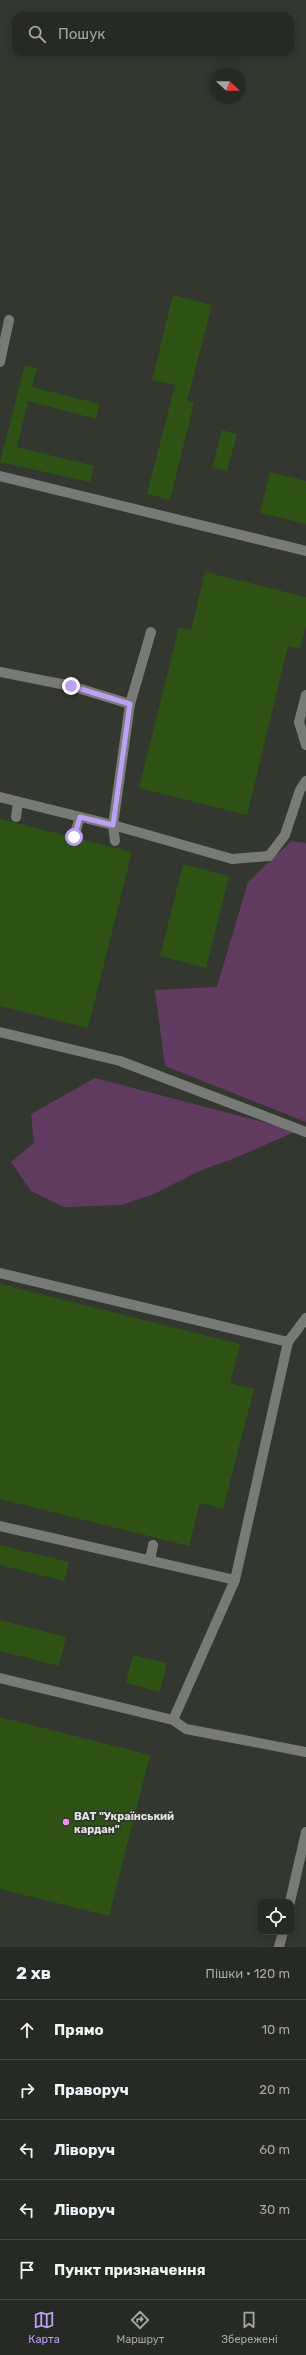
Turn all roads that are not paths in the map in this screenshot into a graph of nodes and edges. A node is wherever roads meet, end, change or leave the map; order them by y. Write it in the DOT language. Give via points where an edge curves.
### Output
graph roads {
  1 [pos="9,320"];
  2 [pos="0,362"];
  3 [pos="0,476"];
  4 [pos="306,551"];
  5 [pos="151,632"];
  6 [pos="0,672"];
  7 [pos="306,695"];
  8 [pos="130,704"];
  9 [pos="306,746"];
  10 [pos="306,781"];
  11 [pos="0,797"];
  12 [pos="18,802"];
  13 [pos="16,817"];
  14 [pos="80,817"];
  15 [pos="113,825"];
  16 [pos="74,837"];
  17 [pos="115,841"];
  18 [pos="0,1032"];
  19 [pos="306,1132"];
  20 [pos="0,1273"];
  21 [pos="306,1318"];
  22 [pos="288,1342"];
  23 [pos="0,1526"];
  24 [pos="153,1545"];
  25 [pos="150,1560"];
  26 [pos="235,1580"];
  27 [pos="0,1678"];
  28 [pos="173,1720"];
  29 [pos="306,1752"];
  30 [pos="306,1832"];
  31 [pos="291,1899"];
  32 [pos="282,1935"];
  33 [pos="279,1947"];
  1 -- 2 [label="street"];
  3 -- 4 [label="street"];
  5 -- 8 [label="street"];
  6 -- 8 [label="street" via="71,686"];
  7 -- 9 [label="street" via="299,722"];
  8 -- 15 [label="street"];
  10 -- 15 [label="street" via="300,790 285,834 269,856 232,859"];
  11 -- 12 [label="street"];
  12 -- 13 [label="street"];
  12 -- 14 [label="street"];
  14 -- 15 [label="street"];
  14 -- 16 [label="street"];
  15 -- 17 [label="street"];
  18 -- 19 [label="street" via="120,1061"];
  20 -- 22 [label="street"];
  21 -- 22 [label="street"];
  22 -- 26 [label="street"];
  23 -- 25 [label="street"];
  24 -- 25 [label="street"];
  25 -- 26 [label="street"];
  26 -- 28 [label="street"];
  27 -- 28 [label="street"];
  28 -- 29 [label="street" via="186,1730"];
  30 -- 31 [label="street"];
  32 -- 33 [label="street"];
}
